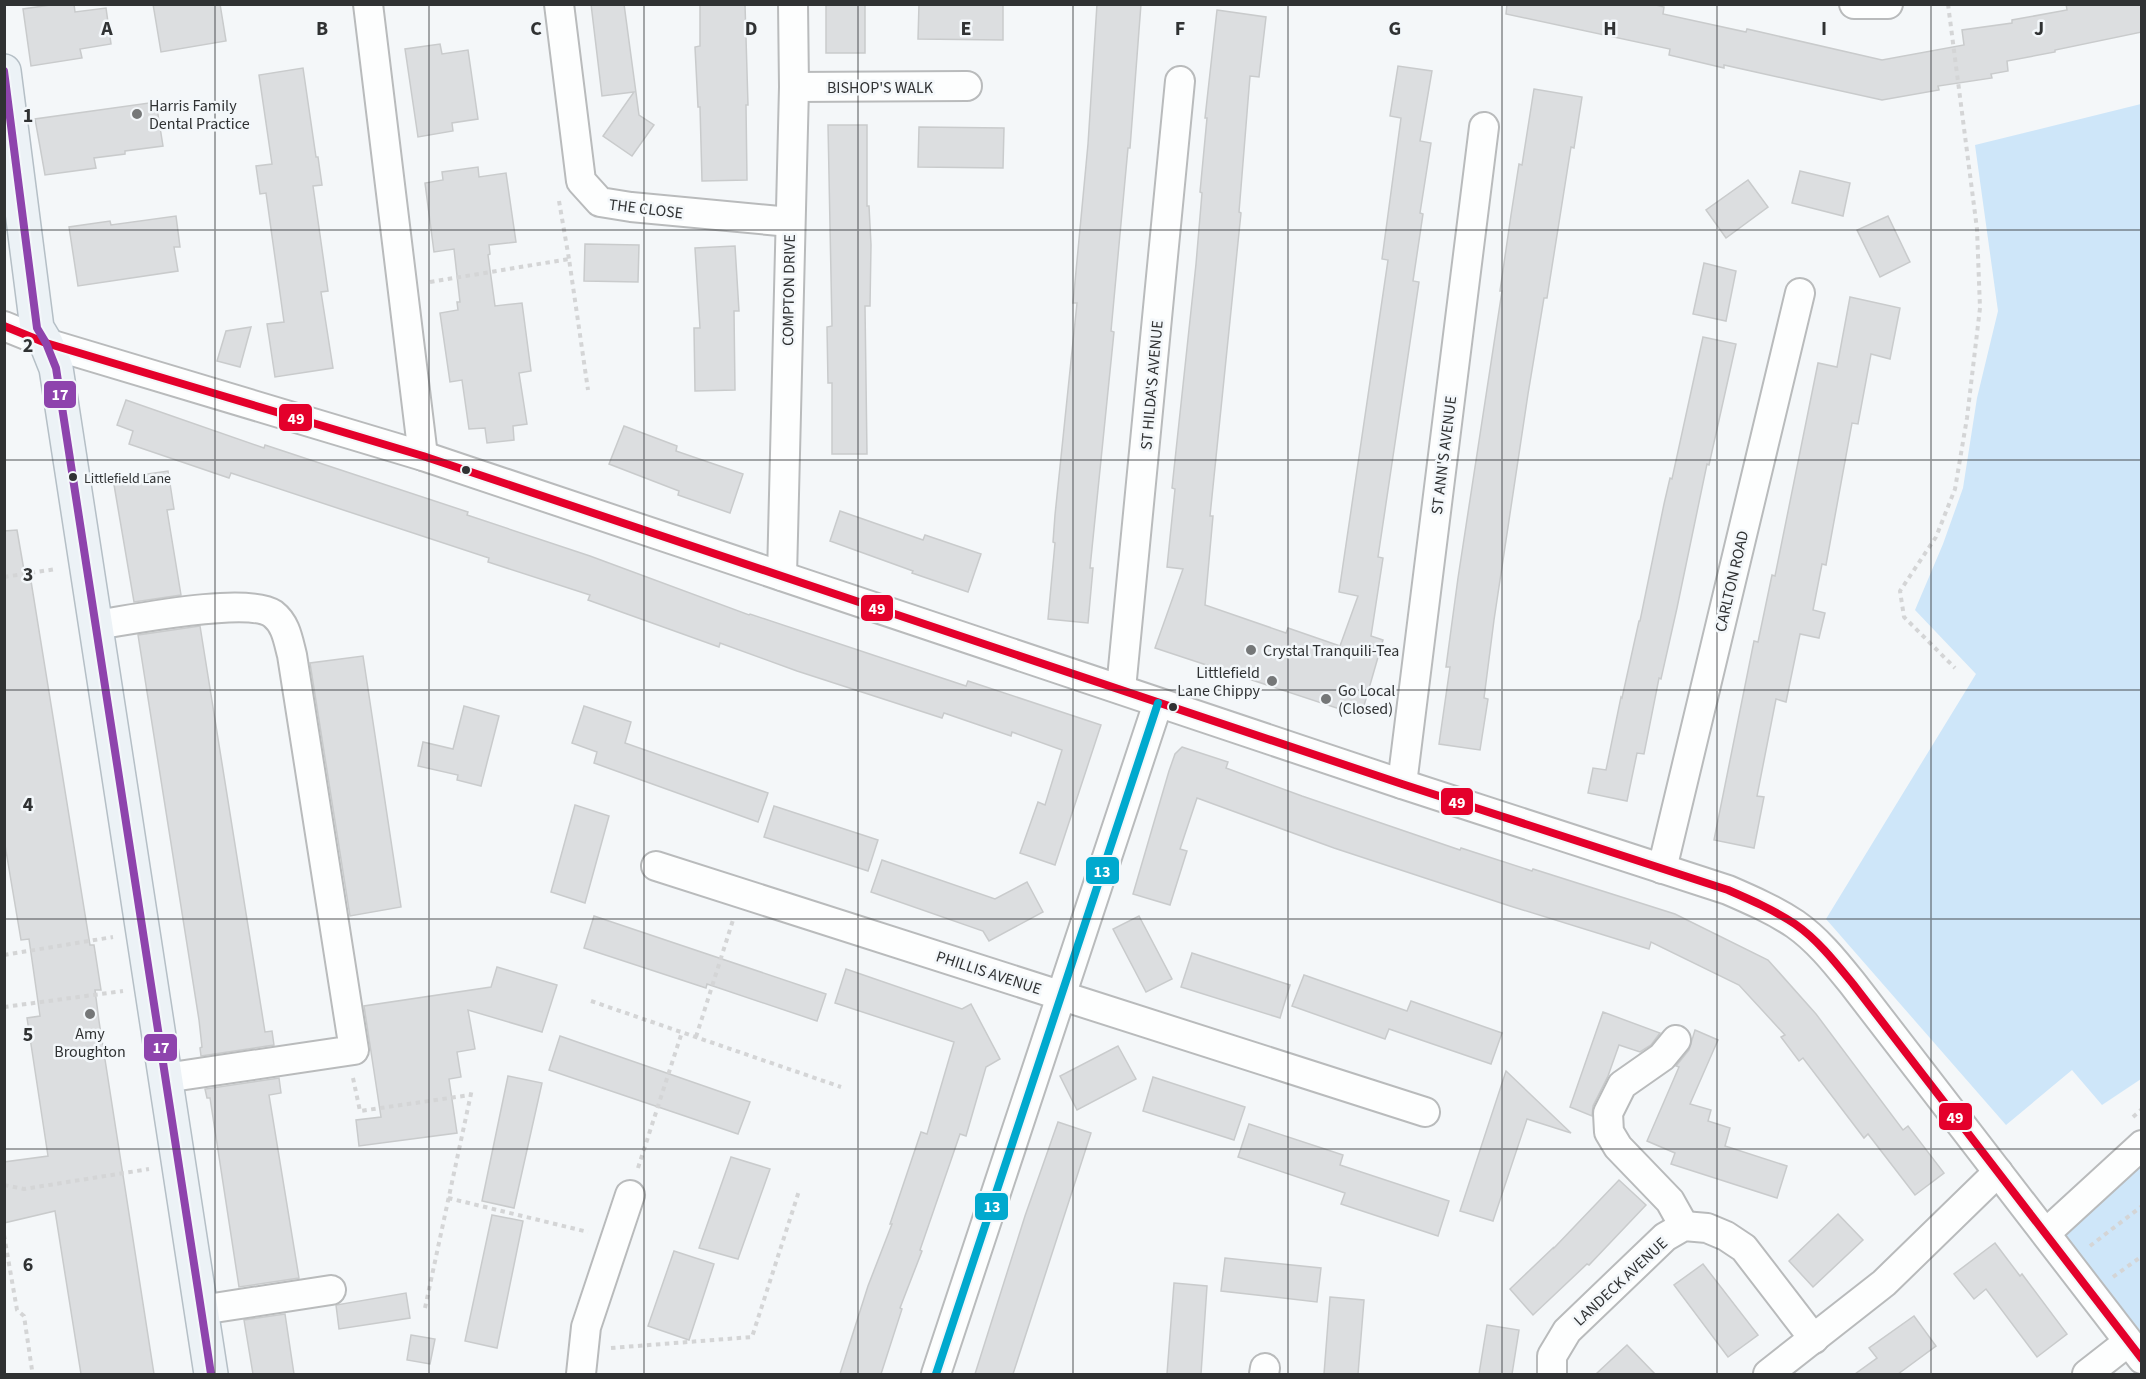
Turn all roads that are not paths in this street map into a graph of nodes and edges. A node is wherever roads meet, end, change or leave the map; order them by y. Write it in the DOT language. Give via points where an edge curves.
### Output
graph roads {
  1 [pos="559,4"];
  2 [pos="794,4"];
  3 [pos="1854,4"];
  4 [pos="1888,4"];
  5 [pos="369,12"];
  6 [pos="4,71"];
  7 [pos="1180,81"];
  8 [pos="967,86"];
  9 [pos="794,87"];
  10 [pos="1484,127"];
  11 [pos="790,222"];
  12 [pos="1800,293"];
  13 [pos="4,326"];
  14 [pos="46,344"];
  15 [pos="423,456"];
  16 [pos="782,576"];
  17 [pos="96,625"];
  18 [pos="1121,689"];
  19 [pos="1158,702"];
  20 [pos="1402,784"];
  21 [pos="656,866"];
  22 [pos="1662,869"];
  23 [pos="1063,995"];
  24 [pos="1676,1040"];
  25 [pos="165,1078"];
  26 [pos="1425,1112"];
  27 [pos="2142,1145"];
  28 [pos="1998,1172"];
  29 [pos="630,1195"];
  30 [pos="1684,1226"];
  31 [pos="2046,1233"];
  32 [pos="331,1290"];
  33 [pos="201,1310"];
  34 [pos="1814,1339"];
  35 [pos="2135,1350"];
  36 [pos="582,1362"];
  37 [pos="211,1374"];
  38 [pos="936,1374"];
  39 [pos="1552,1374"];
  40 [pos="1768,1374"];
  41 [pos="2087,1374"];
  1 -- 11 [label="street, THE CLOSE" via="581,181 600,202"];
  2 -- 9 [label="street, COMPTON DRIVE"];
  3 -- 4 [label="street"];
  5 -- 15 [label="street"];
  6 -- 14 [label="main road" via="37,328"];
  7 -- 18 [label="street, ST HILDA'S AVENUE"];
  8 -- 9 [label="street, BISHOP'S WALK"];
  9 -- 11 [label="street, COMPTON DRIVE"];
  10 -- 20 [label="street, ST ANN'S AVENUE"];
  11 -- 16 [label="street, COMPTON DRIVE"];
  12 -- 22 [label="street, CARLTON ROAD"];
  13 -- 14 [label="street"];
  14 -- 15 [label="street"];
  14 -- 17 [label="main road" via="56,368"];
  15 -- 16 [label="street"];
  16 -- 18 [label="street"];
  17 -- 25 [label="main road"];
  17 -- 25 [label="street" via="240,607 272,613 285,626 354,1050"];
  18 -- 19 [label="street"];
  19 -- 20 [label="street"];
  19 -- 23 [label="street"];
  20 -- 22 [label="street"];
  21 -- 23 [label="street, PHILLIS AVENUE"];
  22 -- 28 [label="street" via="1728,890 1796,924 1826,952"];
  23 -- 26 [label="street, PHILLIS AVENUE"];
  23 -- 38 [label="street"];
  24 -- 30 [label="street" via="1662,1057 1622,1085 1608,1113 1609,1132 1618,1147 1670,1201"];
  25 -- 33 [label="main road"];
  27 -- 31 [label="street"];
  28 -- 31 [label="street"];
  28 -- 34 [label="street" via="1884,1283"];
  29 -- 36 [label="street" via="586,1327"];
  30 -- 34 [label="street, LANDECK AVENUE" via="1707,1228 1744,1248"];
  30 -- 39 [label="street, LANDECK AVENUE" via="1665,1238 1566,1331 1552,1356"];
  31 -- 35 [label="street"];
  32 -- 33 [label="street"];
  33 -- 37 [label="main road"];
  34 -- 40 [label="street"];
  35 -- 41 [label="street"];
}
